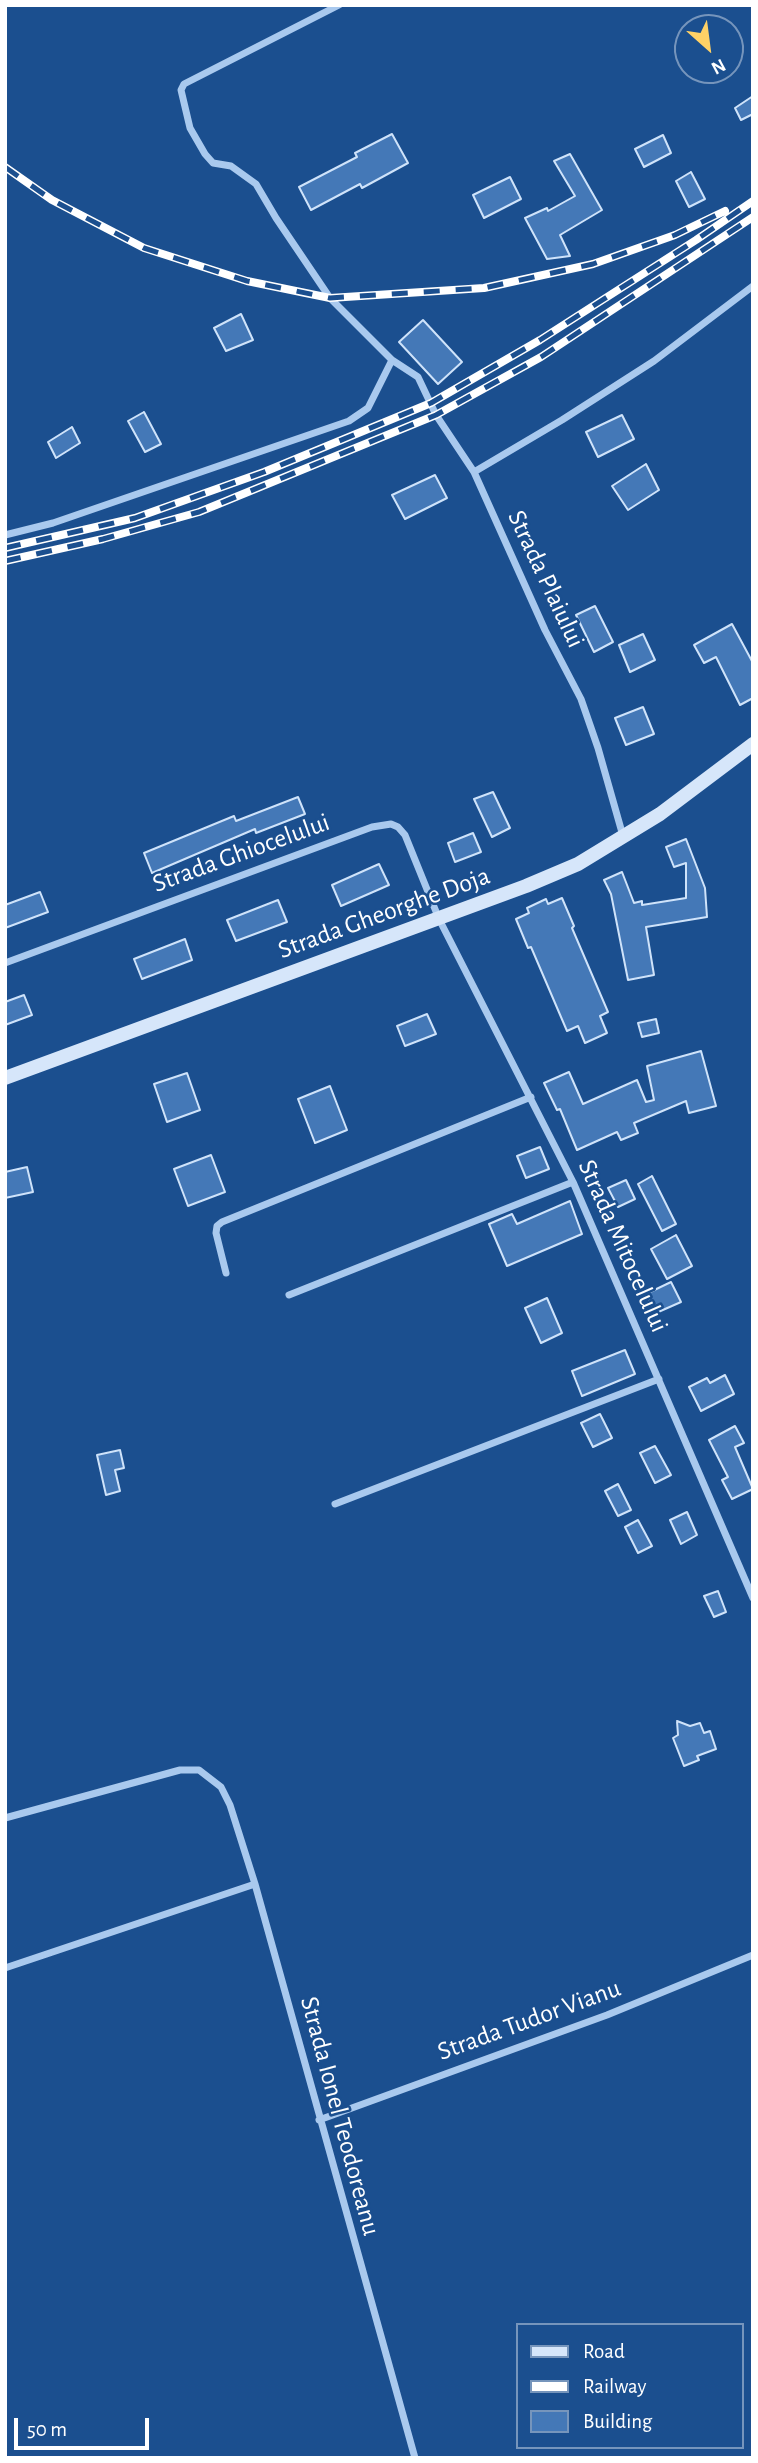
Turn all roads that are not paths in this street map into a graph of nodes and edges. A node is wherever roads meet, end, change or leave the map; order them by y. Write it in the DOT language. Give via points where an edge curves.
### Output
graph roads {
  1 [pos="339,5"];
  2 [pos="753,286"];
  3 [pos="392,360"];
  4 [pos="474,472"];
  5 [pos="5,535"];
  6 [pos="753,744"];
  7 [pos="623,838"];
  8 [pos="439,919"];
  9 [pos="5,963"];
  10 [pos="5,1077"];
  11 [pos="531,1097"];
  12 [pos="573,1182"];
  13 [pos="226,1273"];
  14 [pos="289,1295"];
  15 [pos="659,1380"];
  16 [pos="335,1504"];
  17 [pos="753,1598"];
  18 [pos="5,1818"];
  19 [pos="254,1884"];
  20 [pos="753,1955"];
  21 [pos="5,1968"];
  22 [pos="319,2120"];
  23 [pos="415,2458"];
  1 -- 3 [label="street, Strada Plaiului" via="184,84 181,90 190,128 214,163 231,166 256,184 330,298"];
  2 -- 4 [label="street" via="654,361"];
  3 -- 4 [label="street, Strada Plaiului" via="418,377 436,415"];
  3 -- 5 [label="street" via="368,408 349,421 53,523"];
  4 -- 7 [label="street, Strada Plaiului" via="581,699"];
  6 -- 7 [label="main road, Strada Gheorghe Doja"];
  7 -- 8 [label="main road, Strada Gheorghe Doja" via="578,864"];
  8 -- 9 [label="street, Strada Ghiocelului" via="405,835 391,824"];
  8 -- 10 [label="main road, Strada Gheorghe Doja"];
  8 -- 11 [label="street, Strada Mitocelului"];
  11 -- 12 [label="street, Strada Mitocelului"];
  11 -- 13 [label="street" via="222,1222 216,1233"];
  12 -- 14 [label="street"];
  12 -- 15 [label="street, Strada Mitocelului"];
  15 -- 16 [label="street"];
  15 -- 17 [label="street, Strada Mitocelului"];
  18 -- 19 [label="street, Strada Ionel Teodoreanu" via="180,1770 199,1770 221,1787 230,1805"];
  19 -- 21 [label="street"];
  19 -- 22 [label="street, Strada Ionel Teodoreanu"];
  20 -- 22 [label="street, Strada Tudor Vianu" via="607,2015"];
  22 -- 23 [label="street, Strada Ionel Teodoreanu"];
}
